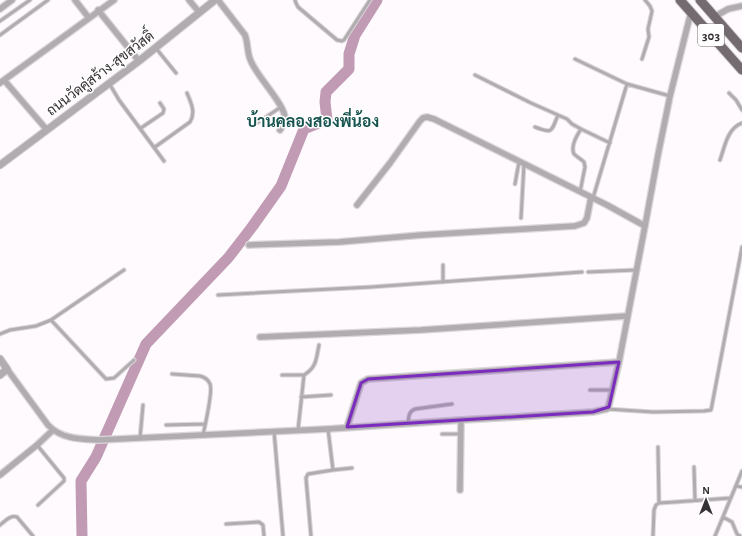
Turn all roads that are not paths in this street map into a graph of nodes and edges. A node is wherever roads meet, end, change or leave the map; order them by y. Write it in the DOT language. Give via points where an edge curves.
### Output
graph roads {
  1 [pos="12,0"];
  2 [pos="30,0"];
  3 [pos="48,0"];
  4 [pos="75,0"];
  5 [pos="114,0"];
  6 [pos="189,0"];
  7 [pos="216,0"];
  8 [pos="296,0"];
  9 [pos="370,0"];
  10 [pos="645,0"];
  11 [pos="680,0"];
  12 [pos="700,0"];
  13 [pos="742,6"];
  14 [pos="0,9"];
  15 [pos="98,10"];
  16 [pos="199,12"];
  17 [pos="691,12"];
  18 [pos="714,17"];
  19 [pos="89,18"];
  20 [pos="0,21"];
  21 [pos="0,35"];
  22 [pos="155,47"];
  23 [pos="742,48"];
  24 [pos="642,58"];
  25 [pos="575,59"];
  26 [pos="138,61"];
  27 [pos="742,70"];
  28 [pos="176,73"];
  29 [pos="475,75"];
  30 [pos="2,81"];
  31 [pos="109,83"];
  32 [pos="627,84"];
  33 [pos="187,93"];
  34 [pos="729,93"];
  35 [pos="670,96"];
  36 [pos="160,102"];
  37 [pos="281,107"];
  38 [pos="742,110"];
  39 [pos="558,115"];
  40 [pos="742,123"];
  41 [pos="255,124"];
  42 [pos="535,127"];
  43 [pos="141,128"];
  44 [pos="581,129"];
  45 [pos="47,130"];
  46 [pos="280,130"];
  47 [pos="610,143"];
  48 [pos="155,147"];
  49 [pos="720,160"];
  50 [pos="164,161"];
  51 [pos="522,163"];
  52 [pos="0,165"];
  53 [pos="515,184"];
  54 [pos="580,192"];
  55 [pos="592,198"];
  56 [pos="357,205"];
  57 [pos="521,218"];
  58 [pos="645,226"];
  59 [pos="249,245"];
  60 [pos="742,247"];
  61 [pos="444,265"];
  62 [pos="124,270"];
  63 [pos="636,270"];
  64 [pos="582,272"];
  65 [pos="588,272"];
  66 [pos="443,282"];
  67 [pos="218,295"];
  68 [pos="627,316"];
  69 [pos="51,320"];
  70 [pos="0,334"];
  71 [pos="260,337"];
  72 [pos="319,345"];
  73 [pos="0,359"];
  74 [pos="134,360"];
  75 [pos="619,362"];
  76 [pos="7,369"];
  77 [pos="172,374"];
  78 [pos="0,375"];
  79 [pos="282,375"];
  80 [pos="304,375"];
  81 [pos="590,390"];
  82 [pos="612,390"];
  83 [pos="331,395"];
  84 [pos="301,397"];
  85 [pos="452,404"];
  86 [pos="143,405"];
  87 [pos="607,409"];
  88 [pos="461,420"];
  89 [pos="408,423"];
  90 [pos="205,424"];
  91 [pos="166,425"];
  92 [pos="347,427"];
  93 [pos="328,429"];
  94 [pos="52,430"];
  95 [pos="298,430"];
  96 [pos="274,431"];
  97 [pos="442,434"];
  98 [pos="461,434"];
  99 [pos="203,435"];
  100 [pos="140,438"];
  101 [pos="37,445"];
  102 [pos="658,447"];
  103 [pos="694,467"];
  104 [pos="352,468"];
  105 [pos="333,470"];
  106 [pos="742,471"];
  107 [pos="0,475"];
  108 [pos="736,486"];
  109 [pos="742,487"];
  110 [pos="460,490"];
  111 [pos="731,498"];
  112 [pos="696,500"];
  113 [pos="659,503"];
  114 [pos="38,505"];
  115 [pos="723,517"];
  116 [pos="226,524"];
  117 [pos="0,525"];
  118 [pos="33,536"];
  119 [pos="264,536"];
  120 [pos="283,536"];
  121 [pos="310,536"];
  122 [pos="652,536"];
  123 [pos="715,536"];
  124 [pos="740,536"];
  1 -- 14 [label="street"];
  2 -- 20 [label="lane"];
  3 -- 21 [label="lane"];
  4 -- 19 [label="street"];
  5 -- 15 [label="street"];
  6 -- 16 [label="street"];
  7 -- 16 [label="street, ถนนวัดคู่สร้าง-สุขสวัสดิ์"];
  7 -- 37 [label="street" via="245,35 250,59"];
  8 -- 9 [label="lane" via="298,7 342,42"];
  10 -- 24 [label="lane" via="652,12 649,37"];
  11 -- 17 [label="main road, 303"];
  12 -- 18 [label="main road, 303"];
  13 -- 18 [label="street" via="728,9"];
  15 -- 19 [label="street"];
  15 -- 26 [label="street"];
  16 -- 22 [label="street, ถนนวัดคู่สร้าง-สุขสวัสดิ์"];
  17 -- 27 [label="main road, 303"];
  17 -- 35 [label="street"];
  18 -- 23 [label="main road, 303"];
  19 -- 30 [label="street"];
  22 -- 26 [label="street, ถนนวัดคู่สร้าง-สุขสวัสดิ์"];
  22 -- 28 [label="lane"];
  25 -- 32 [label="lane"];
  26 -- 31 [label="street, ถนนวัดคู่สร้าง-สุขสวัสดิ์"];
  29 -- 39 [label="lane"];
  30 -- 45 [label="street"];
  31 -- 43 [label="lane"];
  31 -- 45 [label="street, ถนนวัดคู่สร้าง-สุขสวัสดิ์"];
  32 -- 35 [label="lane"];
  32 -- 47 [label="lane"];
  33 -- 48 [label="lane" via="193,108 192,119"];
  34 -- 38 [label="lane"];
  35 -- 58 [label="street"];
  36 -- 43 [label="lane" via="164,109 163,113"];
  37 -- 41 [label="lane"];
  37 -- 46 [label="street" via="285,118"];
  39 -- 42 [label="lane" via="550,131"];
  39 -- 44 [label="lane"];
  40 -- 49 [label="lane" via="733,129 727,138"];
  43 -- 48 [label="lane"];
  44 -- 47 [label="lane"];
  44 -- 54 [label="lane" via="575,139 573,151 584,162 585,167"];
  45 -- 52 [label="street, ถนนวัดคู่สร้าง-สุขสวัสดิ์"];
  47 -- 55 [label="lane"];
  48 -- 50 [label="lane"];
  51 -- 53 [label="lane"];
  51 -- 54 [label="street"];
  51 -- 56 [label="street" via="430,117 423,118"];
  51 -- 57 [label="lane"];
  54 -- 55 [label="street"];
  55 -- 58 [label="street"];
  55 -- 59 [label="street" via="584,223 575,226 340,242"];
  58 -- 63 [label="street"];
  60 -- 87 [label="lane" via="711,410 653,412"];
  61 -- 66 [label="lane"];
  62 -- 69 [label="lane"];
  63 -- 65 [label="lane"];
  63 -- 68 [label="street"];
  64 -- 66 [label="lane"];
  66 -- 67 [label="lane"];
  68 -- 71 [label="street" via="421,330"];
  68 -- 75 [label="street"];
  69 -- 70 [label="lane"];
  69 -- 74 [label="lane" via="106,379 114,378"];
  72 -- 80 [label="lane" via="316,363"];
  73 -- 76 [label="street"];
  75 -- 82 [label="street"];
  75 -- 92 [label="street" via="368,379 361,383"];
  76 -- 78 [label="street"];
  76 -- 94 [label="street"];
  77 -- 90 [label="lane" via="205,377 210,384"];
  79 -- 80 [label="lane"];
  80 -- 84 [label="lane"];
  81 -- 82 [label="lane"];
  82 -- 87 [label="street"];
  83 -- 84 [label="lane"];
  84 -- 95 [label="lane"];
  85 -- 89 [label="lane" via="412,410"];
  86 -- 100 [label="lane"];
  87 -- 88 [label="street" via="594,412"];
  88 -- 89 [label="street"];
  88 -- 98 [label="street"];
  89 -- 92 [label="street"];
  90 -- 91 [label="lane"];
  90 -- 99 [label="lane"];
  92 -- 93 [label="street"];
  93 -- 95 [label="street"];
  93 -- 105 [label="lane"];
  94 -- 100 [label="street" via="80,439"];
  94 -- 101 [label="street"];
  95 -- 96 [label="street"];
  96 -- 99 [label="street"];
  96 -- 120 [label="lane"];
  97 -- 98 [label="lane"];
  98 -- 110 [label="street"];
  99 -- 100 [label="street"];
  101 -- 107 [label="street"];
  101 -- 114 [label="lane" via="64,478 64,481"];
  102 -- 113 [label="lane"];
  103 -- 112 [label="lane"];
  104 -- 105 [label="lane"];
  105 -- 121 [label="lane" via="306,476"];
  106 -- 108 [label="lane"];
  108 -- 109 [label="lane"];
  108 -- 111 [label="lane"];
  111 -- 112 [label="lane"];
  111 -- 115 [label="lane"];
  112 -- 113 [label="lane"];
  113 -- 122 [label="lane" via="654,510"];
  115 -- 123 [label="lane"];
  115 -- 124 [label="lane" via="732,522"];
  116 -- 119 [label="lane" via="259,522 263,525"];
  117 -- 118 [label="lane" via="11,517 17,517"];
}
